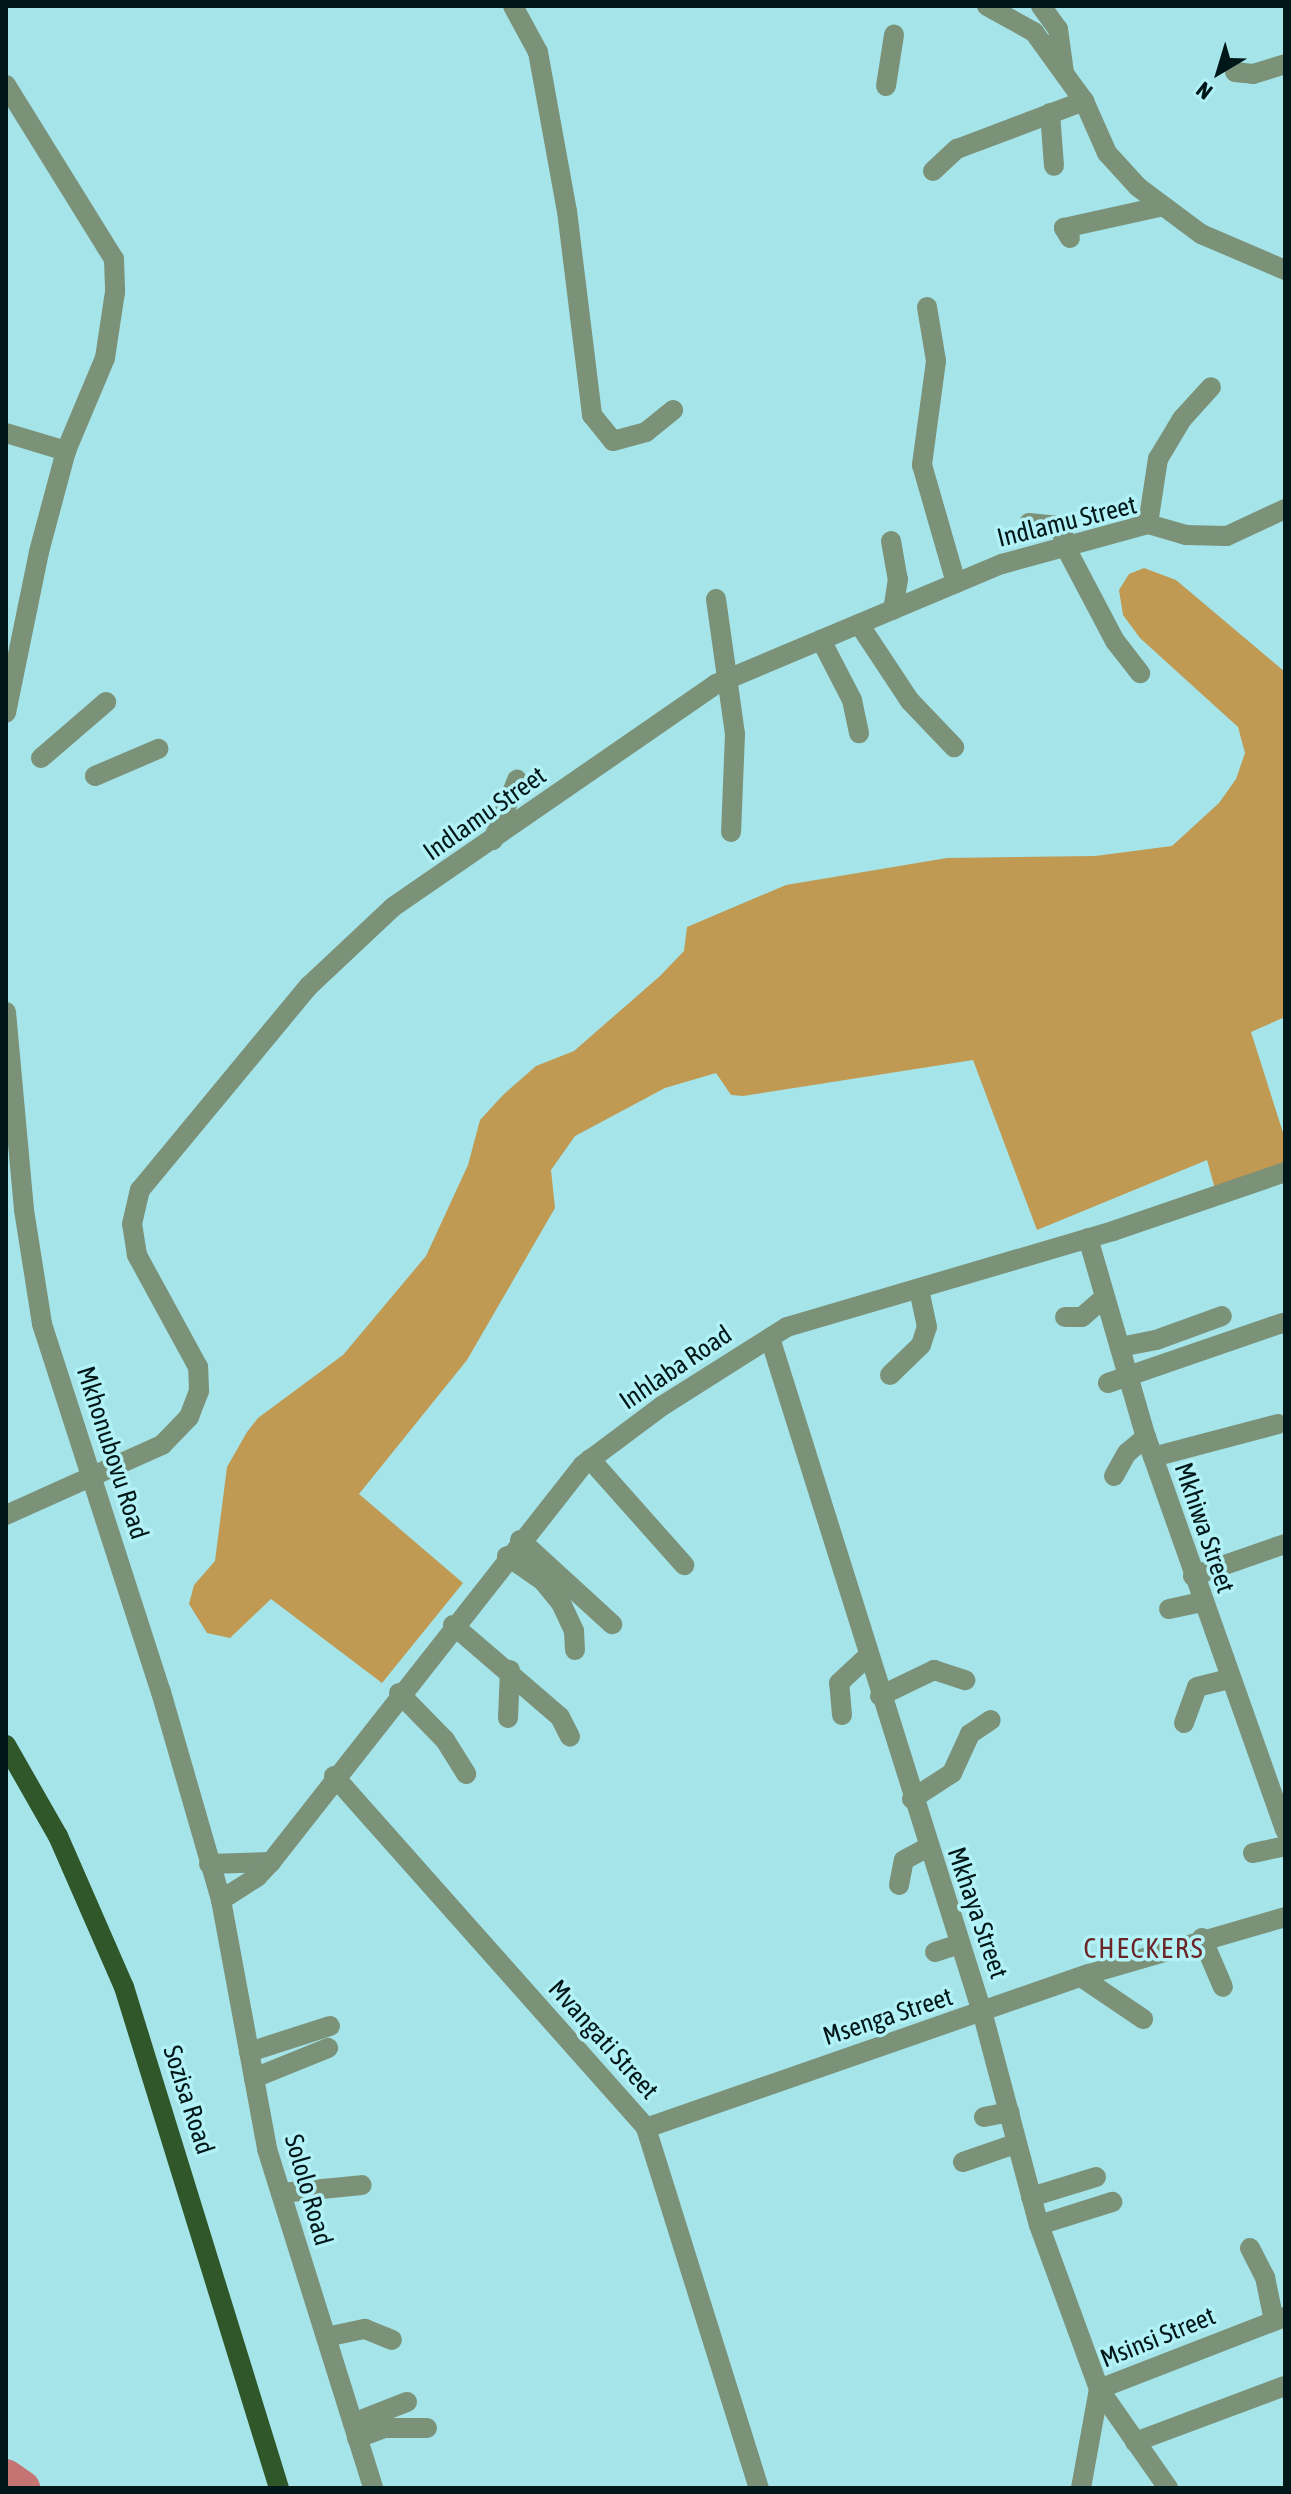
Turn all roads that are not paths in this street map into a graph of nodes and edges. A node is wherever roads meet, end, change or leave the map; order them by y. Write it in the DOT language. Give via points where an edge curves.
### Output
graph roads {
  1 [pos="513,6"];
  2 [pos="987,6"];
  3 [pos="1041,6"];
  4 [pos="894,35"];
  5 [pos="1285,64"];
  6 [pos="1235,72"];
  7 [pos="1064,73"];
  8 [pos="6,85"];
  9 [pos="886,86"];
  10 [pos="1084,101"];
  11 [pos="1050,113"];
  12 [pos="1054,166"];
  13 [pos="933,171"];
  14 [pos="1163,206"];
  15 [pos="1070,238"];
  16 [pos="1285,270"];
  17 [pos="927,307"];
  18 [pos="1211,387"];
  19 [pos="673,410"];
  20 [pos="6,433"];
  21 [pos="66,451"];
  22 [pos="1285,509"];
  23 [pos="1029,523"];
  24 [pos="1148,524"];
  25 [pos="891,541"];
  26 [pos="1068,550"];
  27 [pos="956,583"];
  28 [pos="716,599"];
  29 [pos="893,610"];
  30 [pos="859,624"];
  31 [pos="821,640"];
  32 [pos="1140,673"];
  33 [pos="727,680"];
  34 [pos="106,702"];
  35 [pos="6,713"];
  36 [pos="859,733"];
  37 [pos="954,747"];
  38 [pos="158,749"];
  39 [pos="41,758"];
  40 [pos="95,776"];
  41 [pos="517,780"];
  42 [pos="731,832"];
  43 [pos="493,840"];
  44 [pos="6,1012"];
  45 [pos="14,1172"];
  46 [pos="1285,1172"];
  47 [pos="1088,1238"];
  48 [pos="919,1290"];
  49 [pos="1105,1297"];
  50 [pos="1222,1316"];
  51 [pos="1065,1317"];
  52 [pos="1282,1323"];
  53 [pos="770,1338"];
  54 [pos="1120,1347"];
  55 [pos="890,1375"];
  56 [pos="1128,1376"];
  57 [pos="1108,1383"];
  58 [pos="1278,1424"];
  59 [pos="1149,1447"];
  60 [pos="590,1459"];
  61 [pos="92,1474"];
  62 [pos="1114,1476"];
  63 [pos="6,1515"];
  64 [pos="1285,1544"];
  65 [pos="514,1548"];
  66 [pos="684,1565"];
  67 [pos="1193,1576"];
  68 [pos="1201,1602"];
  69 [pos="1169,1609"];
  70 [pos="612,1624"];
  71 [pos="453,1625"];
  72 [pos="575,1650"];
  73 [pos="868,1656"];
  74 [pos="510,1670"];
  75 [pos="1228,1679"];
  76 [pos="965,1680"];
  77 [pos="399,1693"];
  78 [pos="880,1696"];
  79 [pos="842,1715"];
  80 [pos="508,1718"];
  81 [pos="991,1720"];
  82 [pos="1184,1723"];
  83 [pos="570,1737"];
  84 [pos="6,1745"];
  85 [pos="466,1774"];
  86 [pos="334,1776"];
  87 [pos="1276,1777"];
  88 [pos="912,1799"];
  89 [pos="1285,1830"];
  90 [pos="1285,1846"];
  91 [pos="927,1848"];
  92 [pos="1253,1853"];
  93 [pos="271,1862"];
  94 [pos="209,1864"];
  95 [pos="899,1885"];
  96 [pos="221,1900"];
  97 [pos="1283,1922"];
  98 [pos="1202,1938"];
  99 [pos="960,1944"];
  100 [pos="935,1952"];
  101 [pos="1081,1977"];
  102 [pos="1223,1987"];
  103 [pos="983,2015"];
  104 [pos="1143,2019"];
  105 [pos="330,2026"];
  106 [pos="328,2048"];
  107 [pos="249,2052"];
  108 [pos="254,2078"];
  109 [pos="1010,2112"];
  110 [pos="984,2117"];
  111 [pos="646,2128"];
  112 [pos="1015,2144"];
  113 [pos="963,2162"];
  114 [pos="1096,2177"];
  115 [pos="362,2185"];
  116 [pos="281,2193"];
  117 [pos="1031,2197"];
  118 [pos="1112,2202"];
  119 [pos="1039,2225"];
  120 [pos="1250,2248"];
  121 [pos="1280,2319"];
  122 [pos="326,2337"];
  123 [pos="392,2340"];
  124 [pos="1285,2386"];
  125 [pos="1099,2389"];
  126 [pos="407,2402"];
  127 [pos="427,2428"];
  128 [pos="355,2431"];
  129 [pos="1135,2442"];
  130 [pos="279,2488"];
  131 [pos="373,2488"];
  132 [pos="759,2488"];
  133 [pos="1081,2488"];
  134 [pos="1168,2488"];
  1 -- 19 [label="street" via="538,52 567,211 592,415 613,441 646,432"];
  2 -- 7 [label="street" via="1034,32"];
  3 -- 7 [label="street" via="1058,29"];
  4 -- 9 [label="street"];
  5 -- 6 [label="street" via="1253,74"];
  7 -- 10 [label="street"];
  8 -- 21 [label="street" via="114,259 105,358"];
  10 -- 11 [label="street"];
  10 -- 14 [label="street" via="1107,153"];
  11 -- 12 [label="street"];
  11 -- 13 [label="street" via="957,149"];
  14 -- 15 [label="street" via="1064,228"];
  14 -- 16 [label="street" via="1201,234"];
  17 -- 27 [label="street" via="936,361 922,465"];
  18 -- 24 [label="street" via="1182,419 1158,459"];
  20 -- 21 [label="street"];
  21 -- 35 [label="street" via="15,652"];
  22 -- 24 [label="street, Indlamu Street" via="1227,536 1186,535"];
  23 -- 26 [label="street" via="1058,526"];
  24 -- 26 [label="street, Indlamu Street"];
  25 -- 29 [label="street" via="898,579"];
  26 -- 27 [label="street, Indlamu Street" via="1002,564"];
  26 -- 32 [label="street" via="1115,641"];
  27 -- 29 [label="street, Indlamu Street"];
  28 -- 33 [label="street"];
  29 -- 30 [label="street, Indlamu Street"];
  30 -- 31 [label="street, Indlamu Street"];
  30 -- 37 [label="street" via="910,701"];
  31 -- 33 [label="street, Indlamu Street"];
  31 -- 36 [label="street" via="852,700"];
  33 -- 42 [label="street" via="735,734"];
  33 -- 43 [label="street, Indlamu Street"];
  34 -- 39 [label="street"];
  38 -- 40 [label="street"];
  41 -- 43 [label="street"];
  43 -- 61 [label="street, Indlamu Street" via="393,907 309,986 140,1190 132,1224 137,1255 198,1367 199,1391 189,1417 162,1445"];
  44 -- 45 [label="street, Mkhonubovu Road"];
  45 -- 61 [label="street, Mkhonubovu Road" via="42,1324"];
  46 -- 47 [label="street, Inhlaba Road"];
  47 -- 48 [label="street, Inhlaba Road"];
  47 -- 49 [label="street, Mkhiwa Street"];
  48 -- 53 [label="street, Inhlaba Road" via="787,1327"];
  48 -- 55 [label="street" via="927,1327 921,1345 907,1365"];
  49 -- 51 [label="street" via="1082,1317"];
  49 -- 54 [label="street, Mkhiwa Street"];
  50 -- 54 [label="street"];
  52 -- 56 [label="street"];
  53 -- 60 [label="street, Inhlaba Road"];
  53 -- 73 [label="street, Mkhaya Street"];
  54 -- 56 [label="street, Mkhiwa Street"];
  56 -- 57 [label="street"];
  56 -- 59 [label="street, Mkhiwa Street"];
  58 -- 59 [label="street"];
  59 -- 62 [label="street" via="1127,1453"];
  59 -- 67 [label="street, Mkhiwa Street"];
  60 -- 65 [label="street, Inhlaba Road"];
  60 -- 66 [label="street"];
  61 -- 63 [label="street, Indlamu Street"];
  61 -- 94 [label="street, Mkhonubovu Road"];
  64 -- 67 [label="street"];
  65 -- 70 [label="street"];
  65 -- 71 [label="street, Inhlaba Road"];
  65 -- 72 [label="street" via="561,1603 574,1631"];
  67 -- 68 [label="street, Mkhiwa Street"];
  68 -- 69 [label="street"];
  68 -- 75 [label="street, Mkhiwa Street"];
  71 -- 74 [label="street"];
  71 -- 77 [label="street, Inhlaba Road"];
  73 -- 78 [label="street, Mkhaya Street"];
  73 -- 79 [label="street" via="839,1683"];
  74 -- 80 [label="street"];
  74 -- 83 [label="street" via="560,1717"];
  75 -- 82 [label="street" via="1197,1687"];
  75 -- 87 [label="street, Mkhiwa Street"];
  76 -- 78 [label="street" via="934,1670"];
  77 -- 85 [label="street" via="445,1740"];
  77 -- 86 [label="street, Inhlaba Road"];
  78 -- 88 [label="street, Mkhaya Street"];
  81 -- 88 [label="street" via="970,1734 952,1773"];
  84 -- 130 [label="main road, Sozisa Road" via="58,1836 124,1987"];
  86 -- 93 [label="street, Inhlaba Road"];
  86 -- 111 [label="street, Mvangati Street"];
  87 -- 89 [label="street, Mkhiwa Street"];
  88 -- 91 [label="street, Mkhaya Street"];
  90 -- 92 [label="street"];
  91 -- 95 [label="street" via="904,1860"];
  91 -- 99 [label="street, Mkhaya Street"];
  93 -- 94 [label="street"];
  93 -- 96 [label="street, Inhlaba Road"];
  94 -- 96 [label="street, Mkhonubovu Road"];
  96 -- 107 [label="street, Sololo Road"];
  97 -- 98 [label="street, Msenga Street"];
  98 -- 101 [label="street, Msenga Street"];
  98 -- 102 [label="street"];
  99 -- 100 [label="street"];
  99 -- 103 [label="street, Mkhaya Street"];
  101 -- 103 [label="street, Msenga Street"];
  101 -- 104 [label="street"];
  103 -- 109 [label="street, Mkhaya Street"];
  103 -- 111 [label="street, Msenga Street" via="910,2034"];
  105 -- 107 [label="street"];
  106 -- 108 [label="street"];
  107 -- 108 [label="street, Sololo Road"];
  108 -- 116 [label="street, Sololo Road"];
  109 -- 110 [label="street"];
  109 -- 112 [label="street, Mkhaya Street"];
  111 -- 132 [label="street, Mvangati Street"];
  112 -- 113 [label="street"];
  112 -- 117 [label="street, Mkhaya Street"];
  114 -- 117 [label="street"];
  115 -- 116 [label="street"];
  116 -- 122 [label="street, Sololo Road"];
  117 -- 119 [label="street, Mkhaya Street"];
  118 -- 119 [label="street"];
  119 -- 125 [label="street, Mkhaya Street"];
  120 -- 121 [label="street"];
  121 -- 125 [label="street, Msinsi Street"];
  122 -- 123 [label="street" via="365,2329"];
  122 -- 128 [label="street, Sololo Road"];
  124 -- 129 [label="street"];
  125 -- 129 [label="street, Mkhaya Street"];
  125 -- 133 [label="street, Msinsi Street"];
  126 -- 128 [label="street"];
  127 -- 128 [label="street"];
  128 -- 131 [label="street, Sololo Road"];
  129 -- 134 [label="street, Mkhaya Street"];
}
